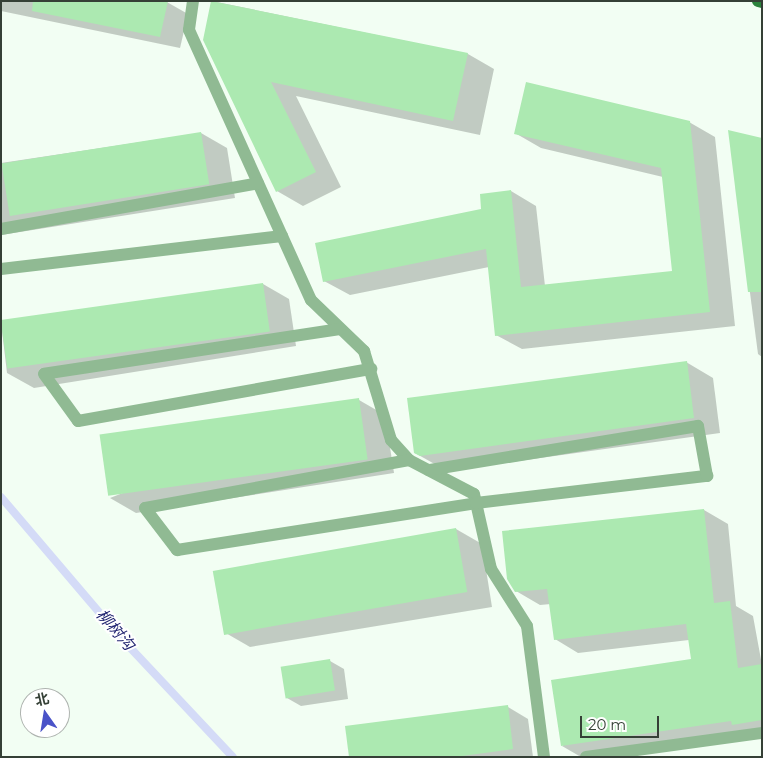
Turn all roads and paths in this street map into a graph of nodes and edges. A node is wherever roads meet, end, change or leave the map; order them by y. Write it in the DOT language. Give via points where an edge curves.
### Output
graph roads {
  1 [pos="193,1"];
  2 [pos="258,183"];
  3 [pos="1,229"];
  4 [pos="282,236"];
  5 [pos="1,269"];
  6 [pos="340,329"];
  7 [pos="371,369"];
  8 [pos="409,460"];
  9 [pos="429,470"];
  10 [pos="476,502"];
  11 [pos="762,733"];
  12 [pos="544,757"];
  13 [pos="586,757"];
  1 -- 2 [label="street" via="188,30"];
  2 -- 3 [label="street"];
  2 -- 4 [label="street"];
  4 -- 5 [label="street"];
  4 -- 6 [label="street" via="311,300"];
  6 -- 7 [label="street" via="364,352"];
  6 -- 7 [label="street" via="44,374 78,421"];
  7 -- 8 [label="street" via="391,440"];
  8 -- 9 [label="street"];
  8 -- 10 [label="street" via="145,508 177,550"];
  9 -- 10 [label="street" via="474,494"];
  9 -- 10 [label="street" via="698,426 707,476"];
  10 -- 12 [label="street" via="491,569 527,626"];
  11 -- 13 [label="street"];
}
